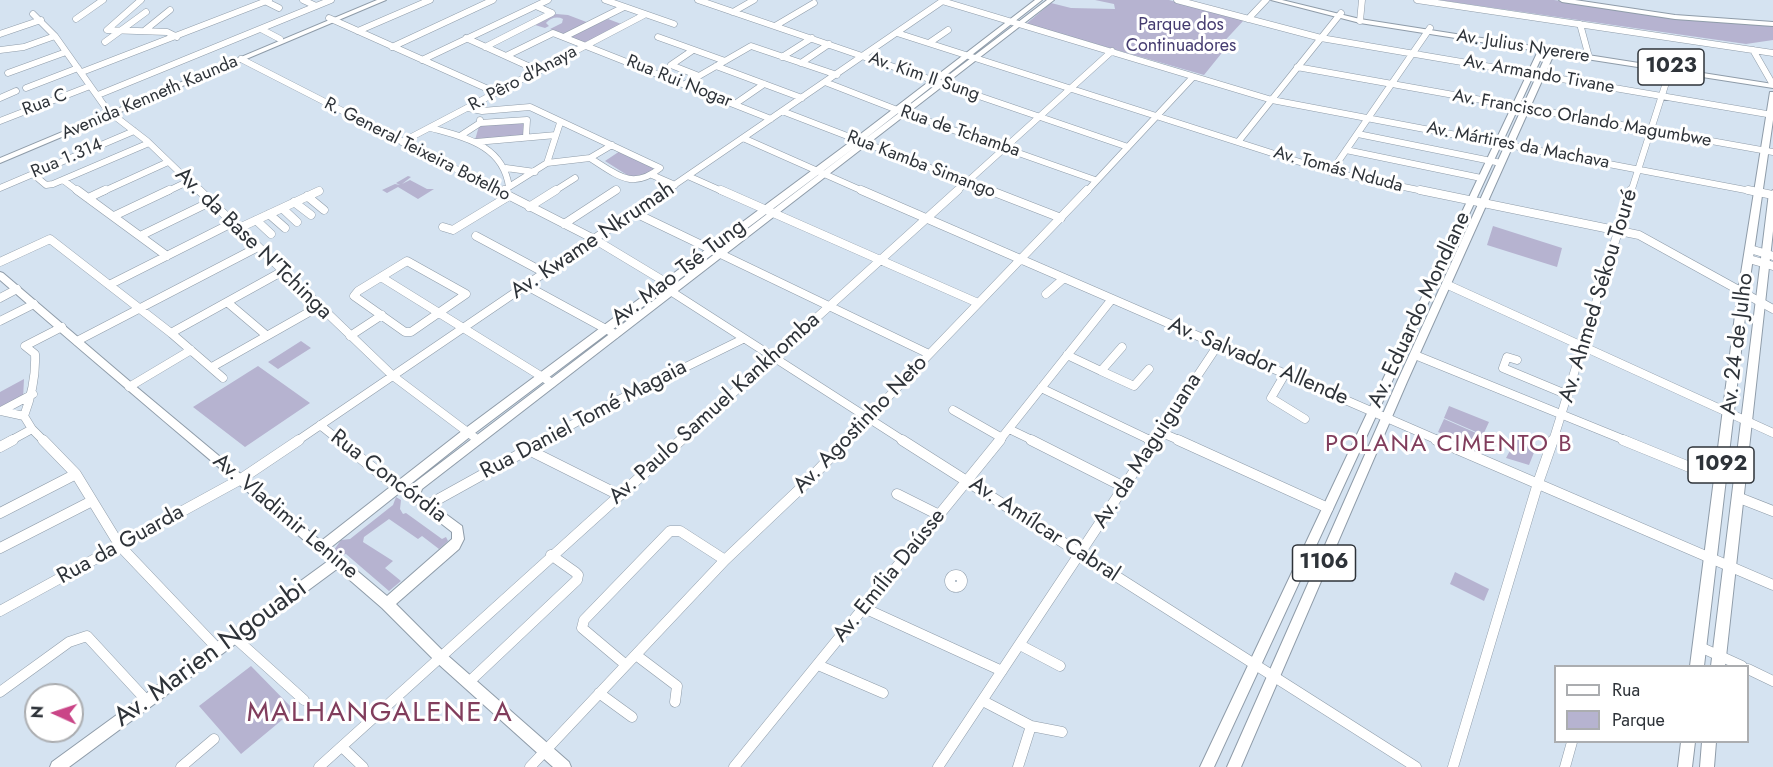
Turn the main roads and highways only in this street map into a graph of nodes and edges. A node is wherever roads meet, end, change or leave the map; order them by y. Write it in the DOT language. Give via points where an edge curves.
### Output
graph roads {
  1 [pos="373,0"];
  2 [pos="383,0"];
  3 [pos="1039,0"];
  4 [pos="1051,0"];
  5 [pos="1274,0"];
  6 [pos="1286,0"];
  7 [pos="1567,0"];
  8 [pos="1340,15"];
  9 [pos="332,20"];
  10 [pos="1773,24"];
  11 [pos="299,33"];
  12 [pos="1543,48"];
  13 [pos="1553,50"];
  14 [pos="973,56"];
  15 [pos="1773,84"];
  16 [pos="1773,94"];
  17 [pos="901,111"];
  18 [pos="111,113"];
  19 [pos="1772,115"];
  20 [pos="861,142"];
  21 [pos="1769,151"];
  22 [pos="0,156"];
  23 [pos="0,161"];
  24 [pos="1773,195"];
  25 [pos="716,252"];
  26 [pos="1769,260"];
  27 [pos="0,274"];
  28 [pos="610,332"];
  29 [pos="414,493"];
  30 [pos="321,548"];
  31 [pos="337,562"];
  32 [pos="387,604"];
  33 [pos="1719,661"];
  34 [pos="1697,665"];
  35 [pos="1688,743"];
  36 [pos="1710,743"];
  37 [pos="57,767"];
  38 [pos="564,767"];
  39 [pos="1207,767"];
  40 [pos="1234,767"];
  41 [pos="1685,767"];
  42 [pos="1707,767"];
  1 -- 9 [label="main road"];
  2 -- 9 [label="main road"];
  3 -- 14 [label="main road, Av. Mao Tsé Tung"];
  4 -- 14 [label="main road, Av. Mao Tsé Tung"];
  5 -- 8 [label="main road, Av. Julius Nyerere / 1023"];
  6 -- 8 [label="main road, Av. Julius Nyerere / 1023"];
  7 -- 10 [label="main road" via="1666,16"];
  8 -- 12 [label="main road, Av. Julius Nyerere / 1023"];
  9 -- 11 [label="main road"];
  11 -- 18 [label="main road, Avenida Kenneth Kaunda"];
  11 -- 18 [label="main road, Avenida Kenneth Kaunda"];
  12 -- 13 [label="main road, Av. Julius Nyerere / 1023"];
  12 -- 39 [label="main road, Av. Eduardo Mondlane"];
  13 -- 15 [label="main road, Av. Julius Nyerere / 1023"];
  13 -- 40 [label="main road, Av. Eduardo Mondlane / 1106"];
  14 -- 17 [label="main road, Av. Mao Tsé Tung" via="936,80"];
  14 -- 17 [label="main road, Av. Mao Tsé Tung" via="945,83"];
  16 -- 19 [label="main road, Av. 24 de Julho / 1092"];
  17 -- 20 [label="main road, Av. Mao Tsé Tung"];
  18 -- 22 [label="main road, Avenida Kenneth Kaunda"];
  18 -- 23 [label="main road, Avenida Kenneth Kaunda"];
  19 -- 21 [label="main road, Av. 24 de Julho / 1092"];
  20 -- 25 [label="main road, Av. Mao Tsé Tung" via="825,175"];
  20 -- 25 [label="main road, Av. Mao Tsé Tung" via="763,210"];
  21 -- 34 [label="main road, Av. 24 de Julho / 1092" via="1757,192 1743,292"];
  24 -- 26 [label="main road, Av. 24 de Julho / 1092"];
  25 -- 28 [label="main road, Av. Mao Tsé Tung"];
  26 -- 33 [label="main road, Av. 24 de Julho / 1092" via="1760,302"];
  27 -- 30 [label="main road, Av. Vladimir Lenine"];
  28 -- 29 [label="main road, Av. Mao Tsé Tung"];
  28 -- 30 [label="main road, Av. Mao Tsé Tung" via="467,433"];
  29 -- 32 [label="main road, Rua Concórdia" via="414,497 458,530 458,539"];
  30 -- 31 [label="main road, Av. Vladimir Lenine"];
  31 -- 32 [label="main road, Av. Vladimir Lenine"];
  31 -- 37 [label="main road, Av. Marien Ngouabi"];
  32 -- 38 [label="main road, Av. Vladimir Lenine" via="441,658"];
  35 -- 41 [label="main road"];
  36 -- 42 [label="main road"];
}
